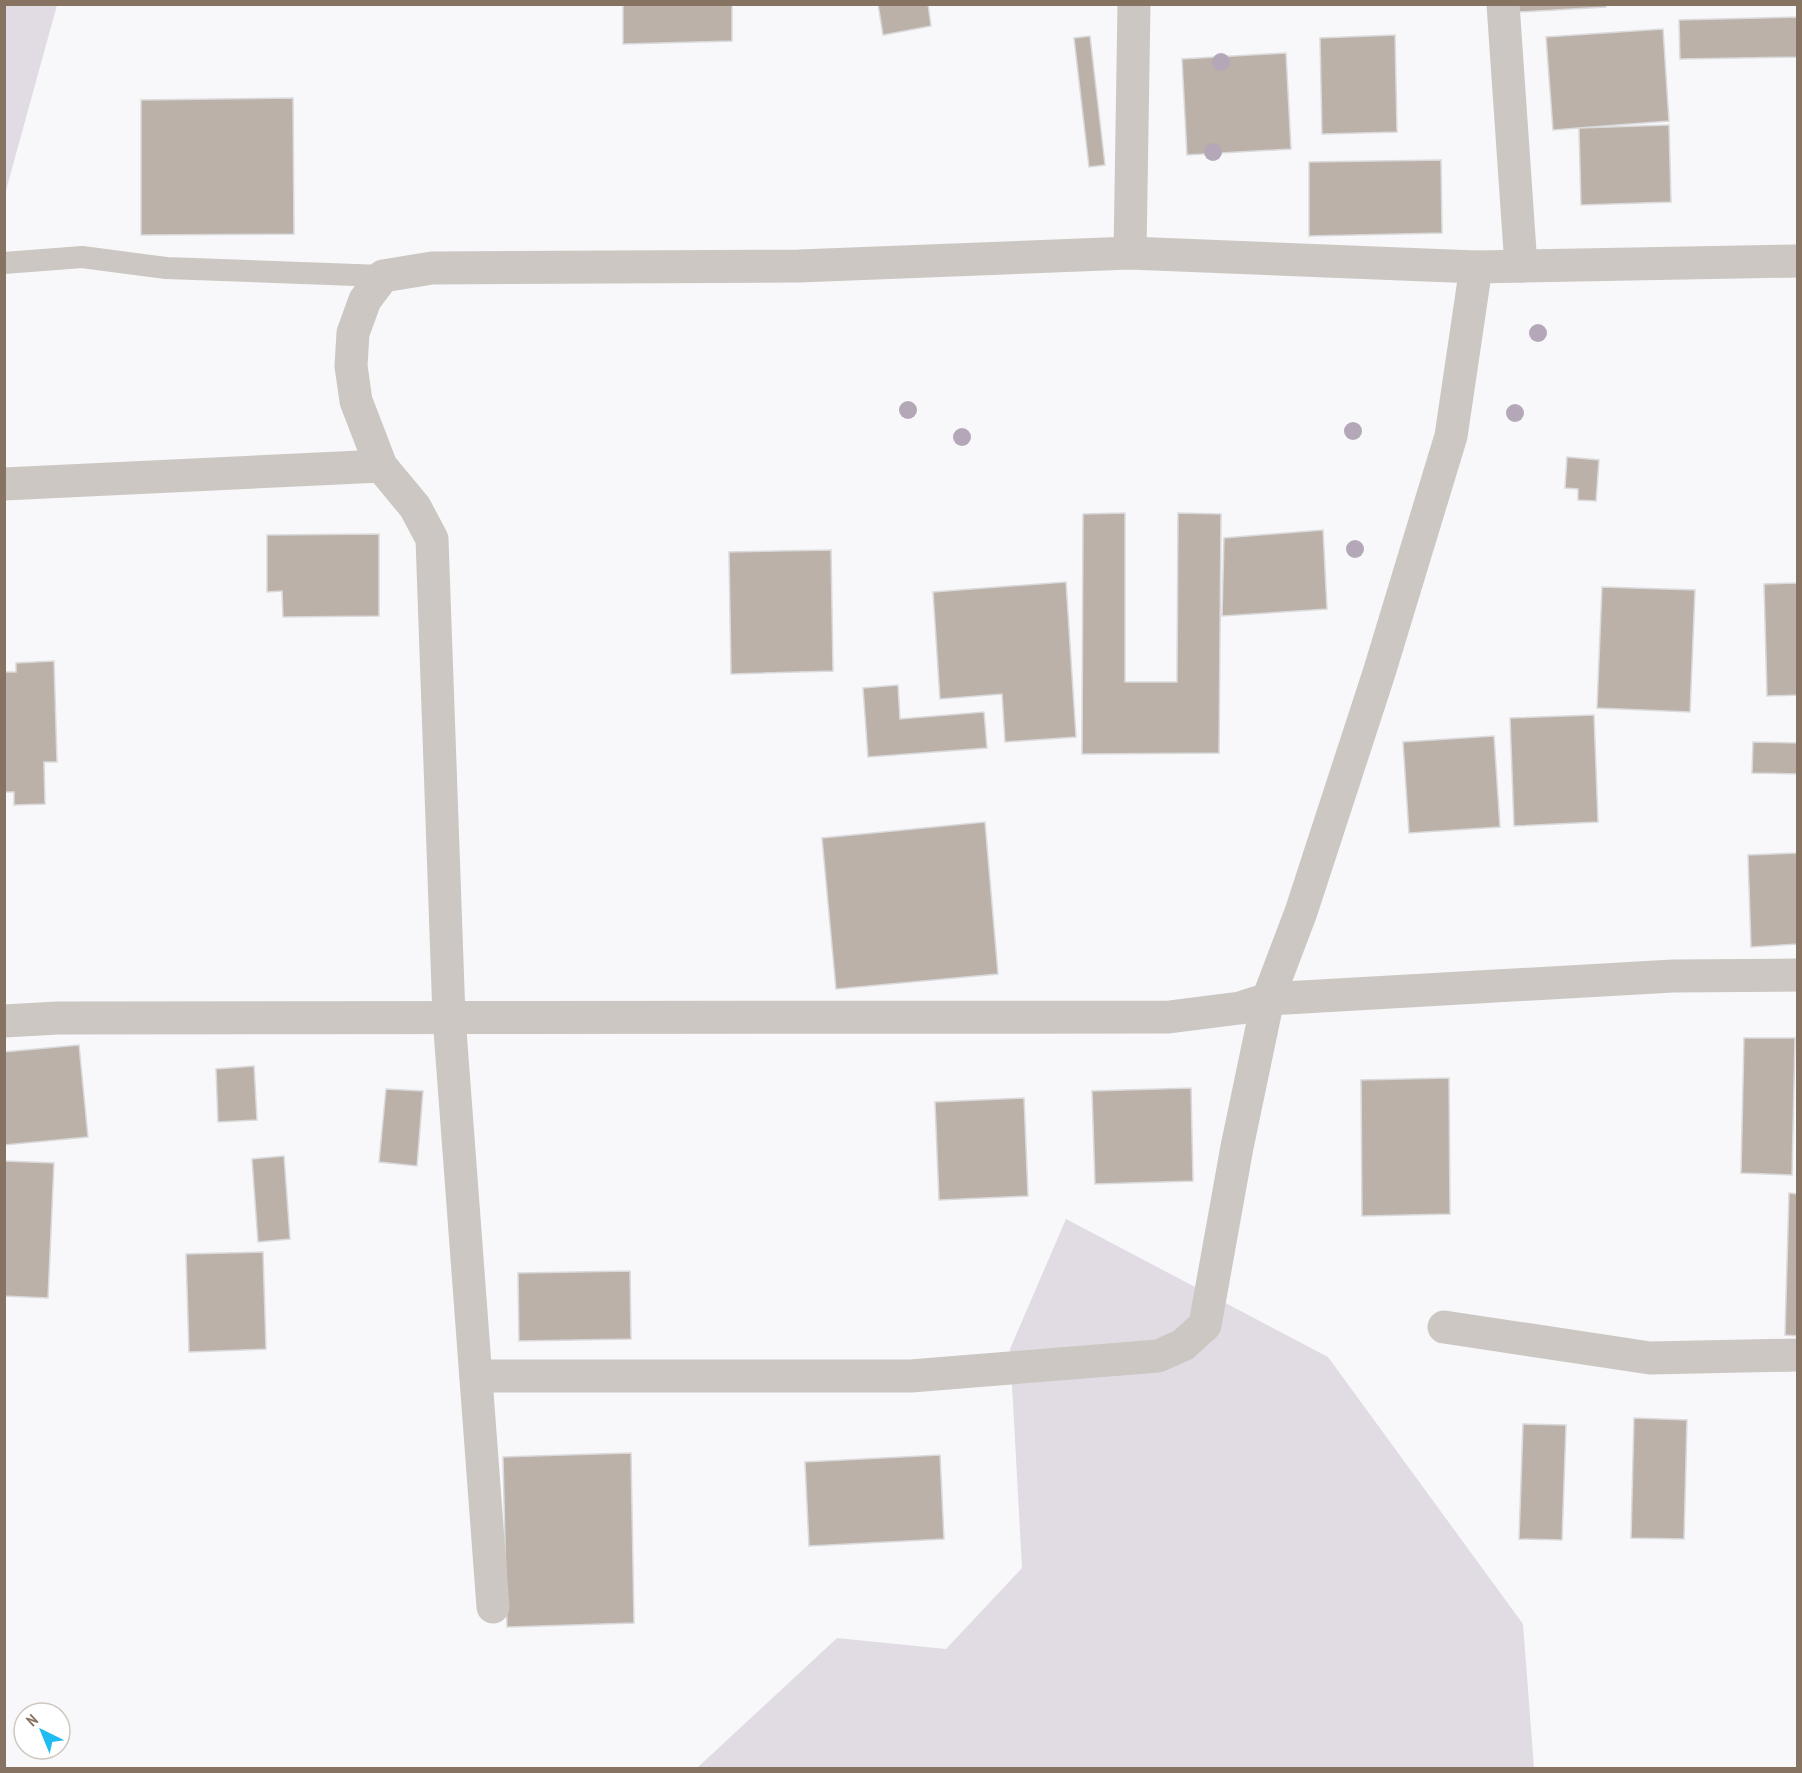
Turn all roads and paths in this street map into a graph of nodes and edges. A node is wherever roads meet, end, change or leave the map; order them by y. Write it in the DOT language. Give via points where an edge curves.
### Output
graph roads {
  1 [pos="1134,4"];
  2 [pos="1503,4"];
  3 [pos="1130,253"];
  4 [pos="1797,261"];
  5 [pos="4,263"];
  6 [pos="1521,266"];
  7 [pos="1476,267"];
  8 [pos="383,276"];
  9 [pos="381,466"];
  10 [pos="4,484"];
  11 [pos="1797,975"];
  12 [pos="1268,999"];
  13 [pos="449,1017"];
  14 [pos="4,1021"];
  15 [pos="1444,1327"];
  16 [pos="1797,1355"];
  17 [pos="476,1376"];
  18 [pos="493,1607"];
  1 -- 3 [label="street"];
  2 -- 6 [label="street"];
  3 -- 7 [label="street"];
  3 -- 8 [label="street" via="798,266 432,268"];
  4 -- 6 [label="street"];
  5 -- 8 [label="lane" via="82,257 166,268"];
  6 -- 7 [label="street"];
  7 -- 12 [label="street" via="1451,435 1379,673 1301,912"];
  8 -- 9 [label="street" via="365,300 353,333 351,366 356,401"];
  9 -- 10 [label="street"];
  9 -- 13 [label="street" via="415,507 432,539"];
  11 -- 12 [label="street" via="1673,976"];
  12 -- 13 [label="street" via="1240,1008 1169,1017"];
  12 -- 17 [label="street" via="1204,1325 1183,1346 1158,1356 911,1376"];
  13 -- 14 [label="street"];
  13 -- 17 [label="street"];
  15 -- 16 [label="street" via="1650,1358"];
  17 -- 18 [label="street"];
}
